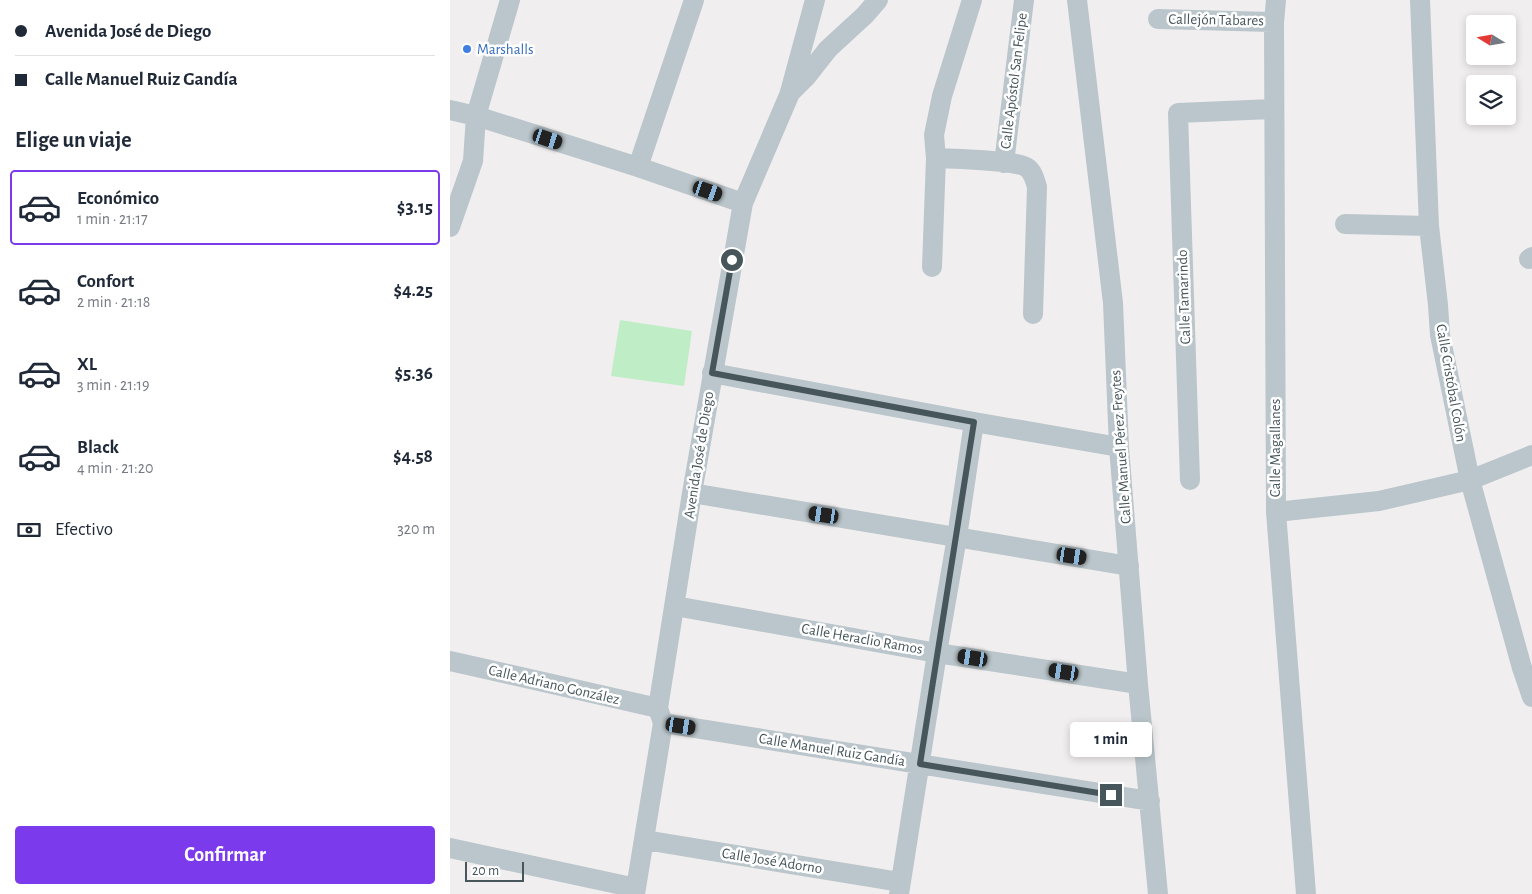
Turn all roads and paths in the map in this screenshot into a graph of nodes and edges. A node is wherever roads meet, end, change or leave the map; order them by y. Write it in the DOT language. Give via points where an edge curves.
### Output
graph roads {
  1 [pos="510,0"];
  2 [pos="694,0"];
  3 [pos="815,0"];
  4 [pos="878,0"];
  5 [pos="972,0"];
  6 [pos="1024,0"];
  7 [pos="1076,0"];
  8 [pos="1276,0"];
  9 [pos="1420,0"];
  10 [pos="1158,19"];
  11 [pos="1274,22"];
  12 [pos="790,93"];
  13 [pos="1274,109"];
  14 [pos="450,110"];
  15 [pos="476,116"];
  16 [pos="936,158"];
  17 [pos="1004,162"];
  18 [pos="638,167"];
  19 [pos="742,203"];
  20 [pos="1345,224"];
  21 [pos="1429,226"];
  22 [pos="450,227"];
  23 [pos="932,267"];
  24 [pos="1033,314"];
  25 [pos="712,373"];
  26 [pos="974,422"];
  27 [pos="1119,447"];
  28 [pos="1532,455"];
  29 [pos="1190,480"];
  30 [pos="1470,480"];
  31 [pos="692,493"];
  32 [pos="1276,512"];
  33 [pos="957,537"];
  34 [pos="1129,566"];
  35 [pos="675,606"];
  36 [pos="937,653"];
  37 [pos="450,661"];
  38 [pos="1527,666"];
  39 [pos="1138,684"];
  40 [pos="1532,697"];
  41 [pos="660,716"];
  42 [pos="920,764"];
  43 [pos="1150,801"];
  44 [pos="645,840"];
  45 [pos="450,848"];
  46 [pos="899,888"];
  47 [pos="636,891"];
  48 [pos="1158,894"];
  49 [pos="1306,894"];
  1 -- 15 [label="street"];
  2 -- 18 [label="street"];
  3 -- 12 [label="street"];
  4 -- 12 [label="street, Avenida José de Diego" via="828,49"];
  5 -- 16 [label="street" via="942,96 934,136"];
  6 -- 17 [label="street, Calle Apóstol San Felipe"];
  7 -- 27 [label="street, Calle Manuel Pérez Freytes" via="1113,303"];
  8 -- 11 [label="street, Calle Magallanes"];
  9 -- 21 [label="street, Calle Cristóbal Colón"];
  10 -- 11 [label="street, Callejón Tabares"];
  11 -- 13 [label="street, Calle Magallanes"];
  12 -- 19 [label="street, Avenida José de Diego"];
  13 -- 29 [label="street, Calle Tamarindo" via="1178,114"];
  13 -- 32 [label="street, Calle Magallanes"];
  14 -- 15 [label="street"];
  15 -- 18 [label="street"];
  15 -- 22 [label="street" via="474,161"];
  16 -- 17 [label="street"];
  16 -- 23 [label="street"];
  17 -- 24 [label="street" via="1025,167 1032,173 1037,187"];
  18 -- 19 [label="street"];
  19 -- 25 [label="street, Avenida José de Diego"];
  20 -- 21 [label="street"];
  21 -- 30 [label="street, Calle Cristóbal Colón" via="1440,335"];
  25 -- 26 [label="street"];
  25 -- 31 [label="street, Avenida José de Diego"];
  26 -- 27 [label="street"];
  26 -- 33 [label="street"];
  27 -- 34 [label="street, Calle Manuel Pérez Freytes"];
  28 -- 30 [label="street"];
  30 -- 32 [label="street" via="1379,501"];
  30 -- 38 [label="street, Calle Cristóbal Colón"];
  31 -- 33 [label="street"];
  31 -- 35 [label="street, Avenida José de Diego"];
  32 -- 49 [label="street, Calle Magallanes"];
  33 -- 34 [label="street"];
  33 -- 36 [label="street"];
  34 -- 39 [label="street, Calle Manuel Pérez Freytes"];
  35 -- 36 [label="street, Calle Heraclio Ramos"];
  35 -- 41 [label="street, Avenida José de Diego"];
  36 -- 39 [label="street, Calle Heraclio Ramos"];
  36 -- 42 [label="street"];
  37 -- 41 [label="street, Calle Adriano González"];
  38 -- 40 [label="street, Calle Cristóbal Colón"];
  39 -- 43 [label="street, Calle Manuel Pérez Freytes"];
  41 -- 42 [label="street, Calle Manuel Ruiz Gandía"];
  41 -- 44 [label="street, Avenida José de Diego"];
  42 -- 43 [label="street, Calle Manuel Ruiz Gandía"];
  42 -- 46 [label="street"];
  43 -- 48 [label="street, Calle Manuel Pérez Freytes"];
  44 -- 46 [label="street, Calle José Adorno"];
  44 -- 47 [label="street, Avenida José de Diego"];
  45 -- 47 [label="street"];
}
